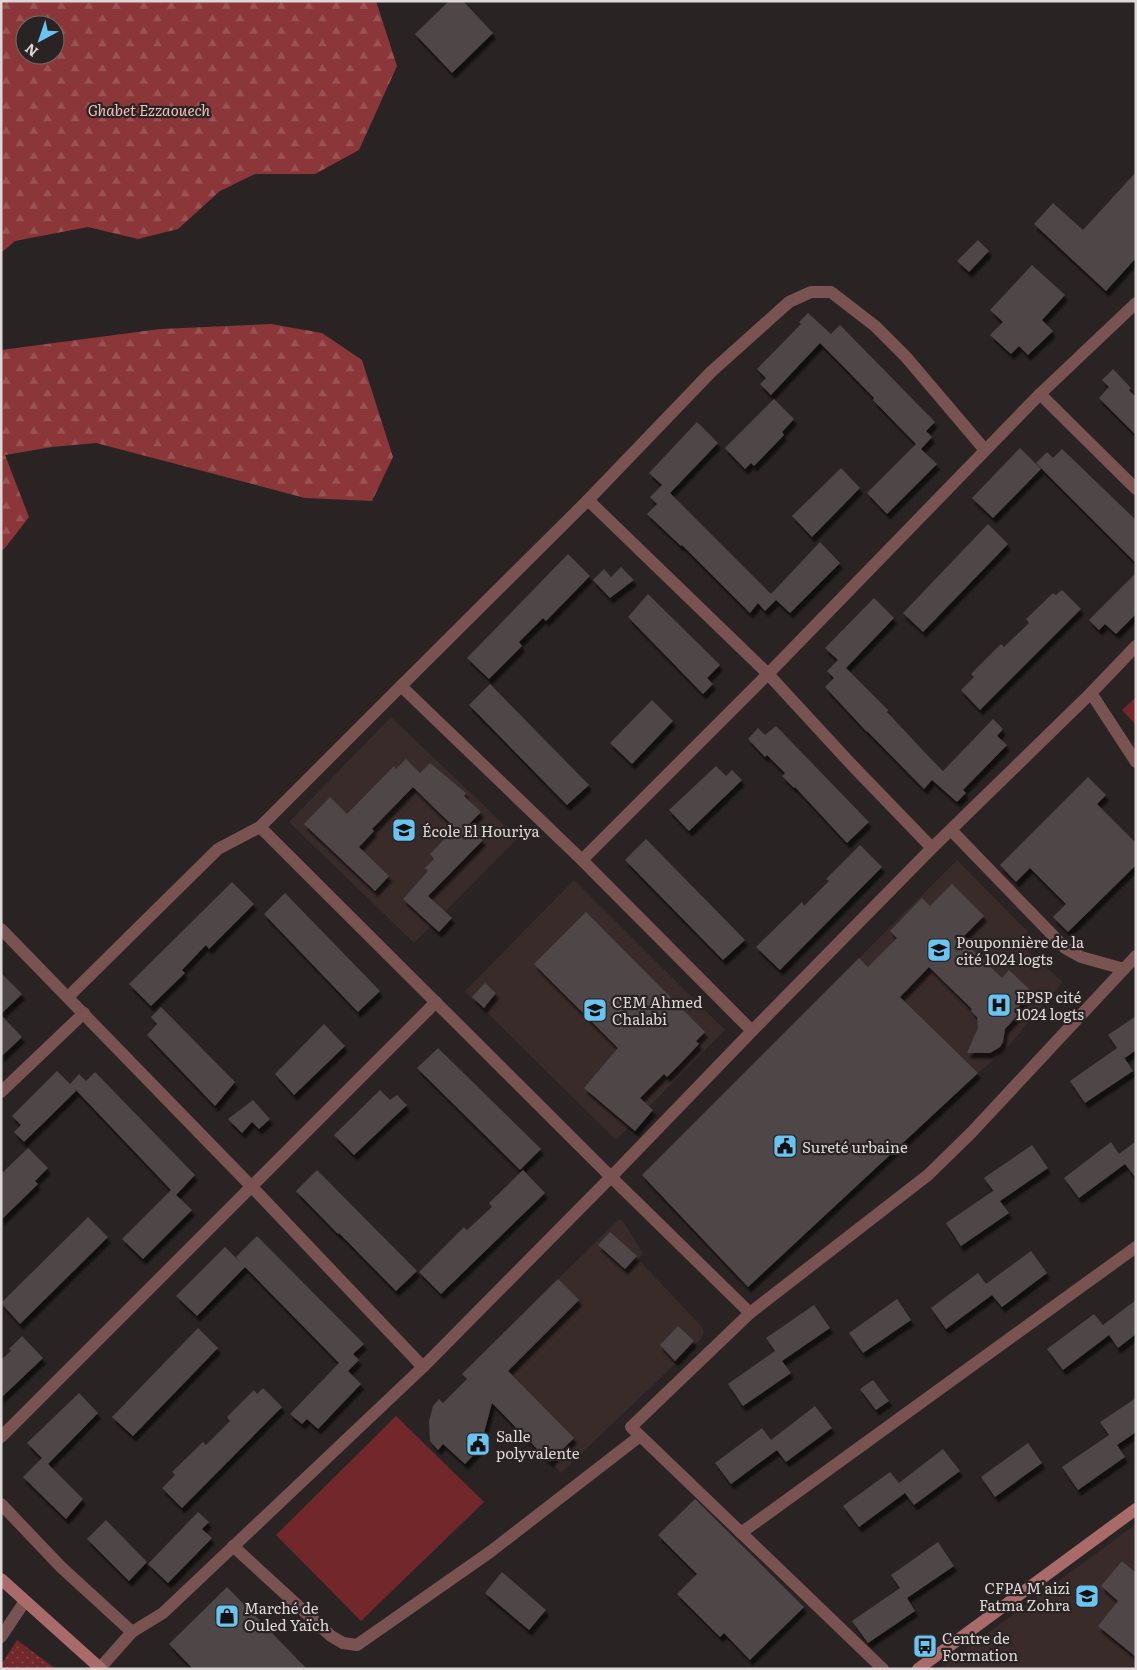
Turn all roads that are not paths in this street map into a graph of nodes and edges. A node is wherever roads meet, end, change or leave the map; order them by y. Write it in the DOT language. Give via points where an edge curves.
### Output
graph roads {
  1 [pos="1136,302"];
  2 [pos="1040,394"];
  3 [pos="985,450"];
  4 [pos="1136,489"];
  5 [pos="588,500"];
  6 [pos="1136,646"];
  7 [pos="768,674"];
  8 [pos="401,686"];
  9 [pos="1091,693"];
  10 [pos="1136,762"];
  11 [pos="260,827"];
  12 [pos="951,830"];
  13 [pos="932,848"];
  14 [pos="582,860"];
  15 [pos="1,929"];
  16 [pos="1136,956"];
  17 [pos="1124,969"];
  18 [pos="68,997"];
  19 [pos="436,1002"];
  20 [pos="84,1013"];
  21 [pos="752,1031"];
  22 [pos="1,1092"];
  23 [pos="611,1177"];
  24 [pos="252,1187"];
  25 [pos="1136,1247"];
  26 [pos="750,1313"];
  27 [pos="423,1367"];
  28 [pos="640,1436"];
  29 [pos="1,1438"];
  30 [pos="1,1504"];
  31 [pos="1136,1509"];
  32 [pos="741,1533"];
  33 [pos="233,1546"];
  34 [pos="1,1580"];
  35 [pos="25,1601"];
  36 [pos="132,1632"];
  37 [pos="1,1636"];
  38 [pos="101,1668"];
  39 [pos="883,1669"];
  40 [pos="918,1669"];
  1 -- 2 [label="street"];
  2 -- 3 [label="street"];
  2 -- 4 [label="street"];
  3 -- 5 [label="street" via="906,357 875,326 831,292 811,292 789,302 711,372"];
  3 -- 7 [label="street"];
  5 -- 7 [label="street"];
  5 -- 8 [label="street"];
  6 -- 9 [label="street"];
  7 -- 13 [label="street"];
  7 -- 14 [label="street"];
  8 -- 11 [label="street"];
  8 -- 14 [label="street"];
  9 -- 10 [label="street"];
  9 -- 12 [label="street"];
  11 -- 18 [label="street" via="218,849"];
  11 -- 19 [label="street"];
  12 -- 13 [label="street"];
  12 -- 17 [label="street" via="1065,948 1081,957"];
  13 -- 21 [label="street"];
  14 -- 21 [label="street"];
  15 -- 18 [label="street"];
  16 -- 17 [label="street"];
  17 -- 26 [label="street" via="928,1175"];
  18 -- 20 [label="street"];
  19 -- 23 [label="street"];
  19 -- 24 [label="street"];
  20 -- 22 [label="street"];
  20 -- 24 [label="street"];
  21 -- 23 [label="street"];
  23 -- 26 [label="street"];
  23 -- 27 [label="street"];
  24 -- 27 [label="street"];
  24 -- 29 [label="street"];
  25 -- 32 [label="street"];
  26 -- 28 [label="street" via="631,1427"];
  27 -- 33 [label="street"];
  28 -- 32 [label="street"];
  28 -- 33 [label="street" via="490,1552 357,1645 343,1643 331,1636"];
  30 -- 36 [label="street"];
  31 -- 40 [label="street"];
  32 -- 39 [label="street"];
  33 -- 36 [label="street" via="163,1612"];
  34 -- 35 [label="street"];
  35 -- 37 [label="street"];
  35 -- 38 [label="street"];
  36 -- 38 [label="street"];
}
